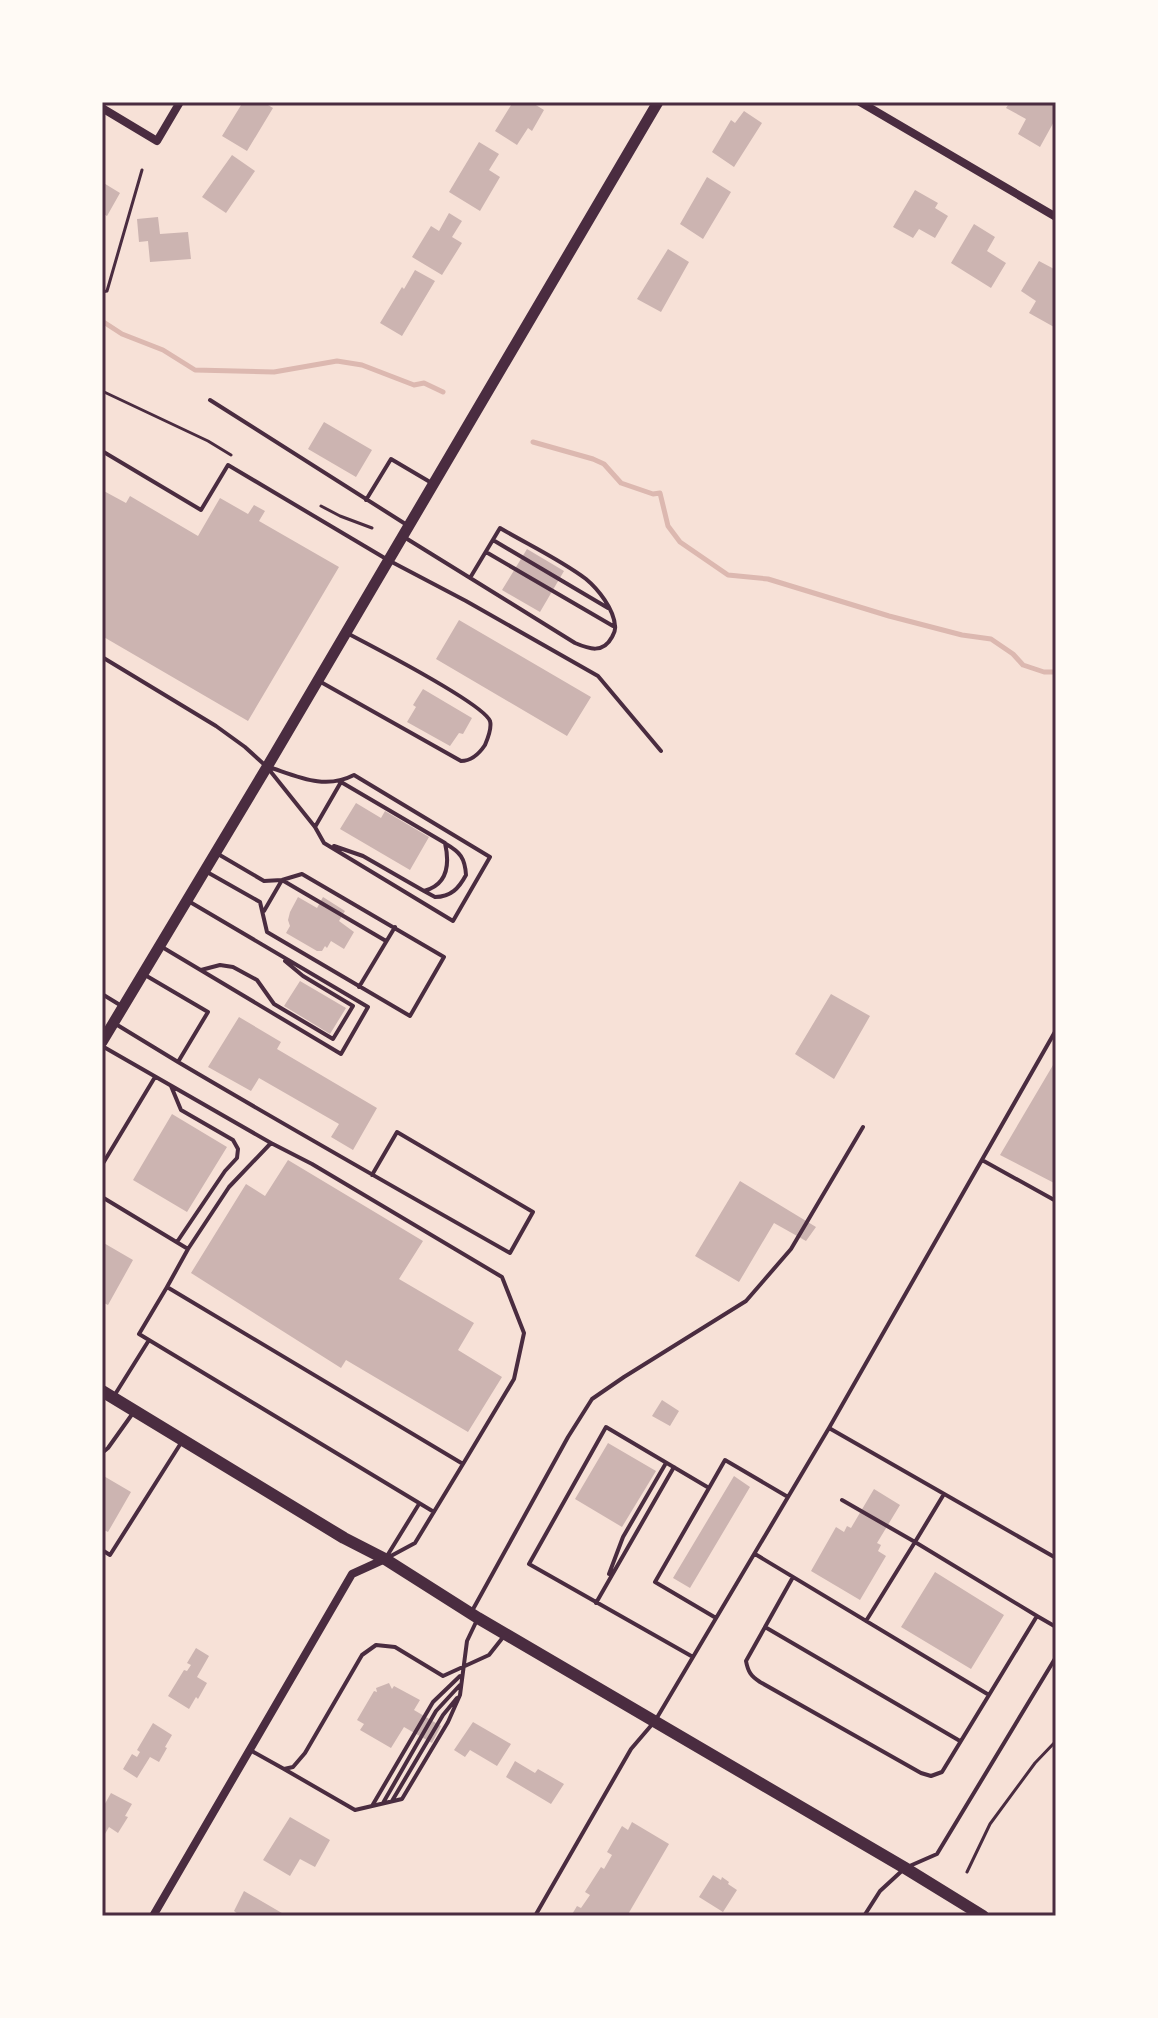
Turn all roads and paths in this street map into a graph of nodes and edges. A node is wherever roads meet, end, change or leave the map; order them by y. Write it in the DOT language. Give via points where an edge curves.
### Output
graph roads {
  1 [pos="180,102"];
  2 [pos="658,102"];
  3 [pos="860,102"];
  4 [pos="102,108"];
  5 [pos="142,170"];
  6 [pos="1056,217"];
  7 [pos="102,292"];
  8 [pos="210,400"];
  9 [pos="102,451"];
  10 [pos="432,483"];
  11 [pos="366,500"];
  12 [pos="405,531"];
  13 [pos="493,540"];
  14 [pos="486,552"];
  15 [pos="388,560"];
  16 [pos="470,578"];
  17 [pos="610,609"];
  18 [pos="616,627"];
  19 [pos="346,632"];
  20 [pos="102,657"];
  21 [pos="317,680"];
  22 [pos="661,751"];
  23 [pos="267,767"];
  24 [pos="341,782"];
  25 [pos="315,827"];
  26 [pos="324,843"];
  27 [pos="445,843"];
  28 [pos="216,853"];
  29 [pos="205,870"];
  30 [pos="282,880"];
  31 [pos="424,891"];
  32 [pos="187,900"];
  33 [pos="263,913"];
  34 [pos="395,927"];
  35 [pos="386,941"];
  36 [pos="160,946"];
  37 [pos="275,953"];
  38 [pos="201,970"];
  39 [pos="143,974"];
  40 [pos="359,987"];
  41 [pos="102,994"];
  42 [pos="123,1007"];
  43 [pos="114,1023"];
  44 [pos="1056,1030"];
  45 [pos="102,1044"];
  46 [pos="178,1062"];
  47 [pos="155,1077"];
  48 [pos="171,1086"];
  49 [pos="863,1127"];
  50 [pos="271,1143"];
  51 [pos="982,1160"];
  52 [pos="102,1165"];
  53 [pos="372,1175"];
  54 [pos="102,1197"];
  55 [pos="1056,1201"];
  56 [pos="177,1242"];
  57 [pos="188,1249"];
  58 [pos="167,1287"];
  59 [pos="149,1340"];
  60 [pos="107,1395"];
  61 [pos="135,1411"];
  62 [pos="829,1428"];
  63 [pos="183,1440"];
  64 [pos="102,1453"];
  65 [pos="666,1463"];
  66 [pos="463,1464"];
  67 [pos="674,1467"];
  68 [pos="709,1488"];
  69 [pos="944,1494"];
  70 [pos="788,1497"];
  71 [pos="842,1500"];
  72 [pos="419,1504"];
  73 [pos="434,1512"];
  74 [pos="915,1542"];
  75 [pos="102,1550"];
  76 [pos="755,1554"];
  77 [pos="1056,1558"];
  78 [pos="385,1559"];
  79 [pos="793,1577"];
  80 [pos="604,1588"];
  81 [pos="596,1603"];
  82 [pos="475,1616"];
  83 [pos="1037,1616"];
  84 [pos="716,1618"];
  85 [pos="866,1621"];
  86 [pos="765,1627"];
  87 [pos="1056,1627"];
  88 [pos="506,1634"];
  89 [pos="693,1657"];
  90 [pos="1056,1657"];
  91 [pos="462,1668"];
  92 [pos="461,1675"];
  93 [pos="460,1685"];
  94 [pos="989,1695"];
  95 [pos="655,1721"];
  96 [pos="960,1741"];
  97 [pos="1056,1741"];
  98 [pos="249,1749"];
  99 [pos="284,1769"];
  100 [pos="383,1803"];
  101 [pos="372,1806"];
  102 [pos="905,1868"];
  103 [pos="967,1872"];
  104 [pos="153,1916"];
  105 [pos="535,1916"];
  106 [pos="864,1916"];
  107 [pos="983,1916"];
  1 -- 4 [label="street" via="157,141"];
  2 -- 10 [label="main road"];
  3 -- 6 [label="street"];
  5 -- 7 [label="path" via="107,291"];
  8 -- 11 [label="lane"];
  9 -- 15 [label="lane" via="201,510 228,465"];
  10 -- 11 [label="lane" via="391,459"];
  10 -- 12 [label="main road"];
  11 -- 12 [label="lane"];
  12 -- 15 [label="main road"];
  12 -- 16 [label="lane"];
  13 -- 14 [label="lane"];
  13 -- 17 [label="lane"];
  13 -- 17 [label="lane" via="500,528 588,581"];
  14 -- 16 [label="lane"];
  14 -- 18 [label="lane"];
  15 -- 19 [label="main road"];
  15 -- 22 [label="lane" via="598,676"];
  16 -- 18 [label="lane" via="589,649 601,649"];
  17 -- 18 [label="lane"];
  19 -- 21 [label="main road"];
  19 -- 21 [label="lane" via="482,710 490,720 486,743 476,757 461,761"];
  20 -- 23 [label="lane" via="216,726"];
  21 -- 23 [label="main road"];
  23 -- 24 [label="lane"];
  23 -- 25 [label="lane"];
  23 -- 28 [label="main road"];
  24 -- 25 [label="lane"];
  24 -- 26 [label="lane" via="354,775 490,857 453,921"];
  24 -- 27 [label="lane"];
  25 -- 26 [label="lane"];
  26 -- 31 [label="lane" via="363,856"];
  27 -- 31 [label="lane" via="444,878"];
  27 -- 31 [label="lane" via="463,857 466,875 448,895 435,897"];
  28 -- 29 [label="main road"];
  28 -- 30 [label="lane" via="264,881"];
  29 -- 32 [label="main road"];
  29 -- 33 [label="lane" via="260,902"];
  30 -- 33 [label="lane"];
  30 -- 34 [label="lane" via="302,874"];
  30 -- 35 [label="lane"];
  32 -- 36 [label="main road"];
  32 -- 37 [label="lane"];
  33 -- 40 [label="lane" via="267,932"];
  34 -- 35 [label="lane"];
  34 -- 40 [label="lane" via="444,957 410,1016"];
  35 -- 40 [label="lane"];
  36 -- 38 [label="lane"];
  36 -- 39 [label="main road"];
  37 -- 38 [label="lane" via="353,1006 333,1039 274,1004 257,980 233,967"];
  37 -- 38 [label="lane" via="368,1007 341,1054"];
  39 -- 42 [label="main road"];
  39 -- 46 [label="lane" via="208,1012"];
  41 -- 42 [label="lane"];
  42 -- 43 [label="main road"];
  43 -- 45 [label="main road"];
  43 -- 46 [label="lane"];
  44 -- 51 [label="lane"];
  45 -- 47 [label="lane"];
  46 -- 53 [label="lane"];
  47 -- 48 [label="lane"];
  47 -- 52 [label="lane"];
  48 -- 50 [label="lane"];
  48 -- 56 [label="lane" via="181,1110 233,1140 238,1149 237,1158"];
  49 -- 82 [label="lane" via="791,1249 746,1301 592,1399"];
  50 -- 57 [label="lane" via="229,1187"];
  50 -- 66 [label="lane" via="502,1277 524,1333 514,1379"];
  51 -- 55 [label="lane"];
  51 -- 62 [label="lane"];
  53 -- 53 [label="lane" via="510,1253 533,1212 397,1132"];
  54 -- 56 [label="lane"];
  56 -- 57 [label="lane"];
  57 -- 58 [label="lane"];
  58 -- 59 [label="lane" via="139,1334"];
  58 -- 66 [label="lane"];
  59 -- 60 [label="lane"];
  59 -- 72 [label="lane"];
  60 -- 61 [label="main road"];
  61 -- 63 [label="main road"];
  61 -- 64 [label="lane"];
  62 -- 69 [label="lane"];
  62 -- 70 [label="lane"];
  63 -- 75 [label="lane" via="110,1555"];
  63 -- 78 [label="main road"];
  65 -- 67 [label="lane"];
  65 -- 80 [label="lane" via="623,1537"];
  65 -- 81 [label="lane" via="606,1427 529,1564"];
  66 -- 73 [label="lane"];
  67 -- 68 [label="lane"];
  67 -- 80 [label="lane"];
  68 -- 70 [label="lane" via="725,1460"];
  68 -- 84 [label="lane" via="655,1582"];
  69 -- 74 [label="lane"];
  69 -- 77 [label="lane"];
  70 -- 76 [label="lane"];
  71 -- 74 [label="lane"];
  72 -- 73 [label="lane"];
  72 -- 78 [label="lane"];
  73 -- 78 [label="lane" via="415,1543"];
  74 -- 83 [label="lane"];
  74 -- 85 [label="lane"];
  76 -- 79 [label="lane"];
  76 -- 84 [label="lane"];
  78 -- 82 [label="main road"];
  78 -- 98 [label="street" via="352,1574"];
  79 -- 85 [label="lane"];
  79 -- 86 [label="lane"];
  80 -- 81 [label="lane"];
  81 -- 89 [label="lane"];
  82 -- 88 [label="main road"];
  82 -- 91 [label="lane"];
  83 -- 87 [label="lane"];
  83 -- 94 [label="lane"];
  84 -- 89 [label="lane"];
  85 -- 94 [label="lane"];
  86 -- 96 [label="lane"];
  86 -- 96 [label="lane" via="746,1661 760,1682 926,1775 942,1772"];
  88 -- 91 [label="lane" via="489,1655"];
  88 -- 95 [label="main road"];
  89 -- 95 [label="lane"];
  90 -- 102 [label="lane" via="937,1854"];
  91 -- 92 [label="lane"];
  91 -- 99 [label="lane" via="443,1676 395,1647 376,1645 362,1655 305,1753"];
  92 -- 93 [label="lane"];
  92 -- 101 [label="lane" via="433,1702"];
  93 -- 100 [label="lane" via="436,1711"];
  93 -- 100 [label="lane" via="448,1722 402,1799"];
  94 -- 96 [label="lane"];
  95 -- 102 [label="main road"];
  95 -- 105 [label="lane" via="631,1749"];
  97 -- 103 [label="path" via="990,1824"];
  98 -- 99 [label="lane"];
  98 -- 104 [label="street"];
  99 -- 101 [label="lane" via="355,1810"];
  100 -- 101 [label="lane"];
  102 -- 106 [label="lane" via="880,1891"];
  102 -- 107 [label="main road"];
}
